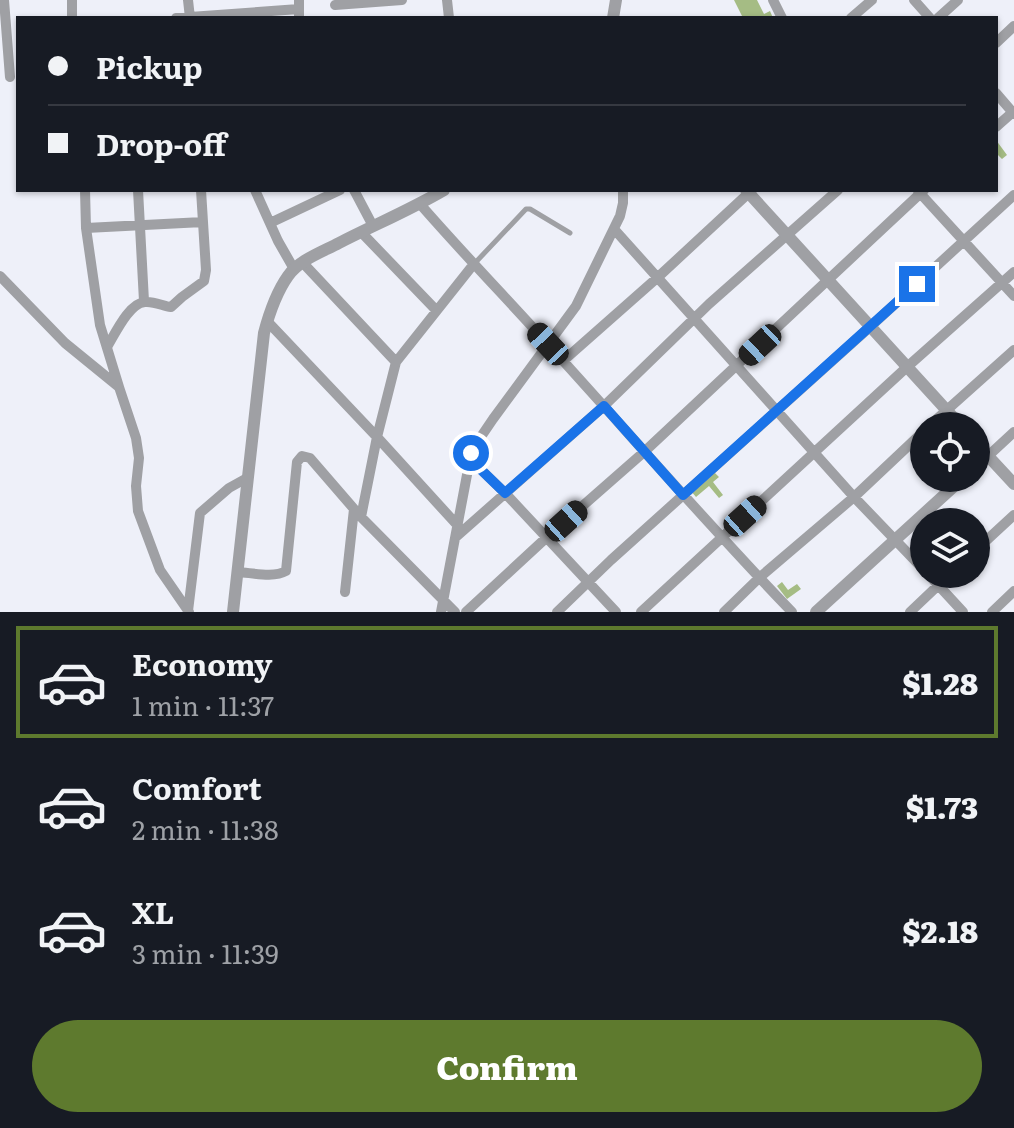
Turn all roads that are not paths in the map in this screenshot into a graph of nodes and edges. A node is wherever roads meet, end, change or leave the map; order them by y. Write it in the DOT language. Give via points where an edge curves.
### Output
graph roads {
  1 [pos="4,0"];
  2 [pos="402,0"];
  3 [pos="872,0"];
  4 [pos="914,0"];
  5 [pos="958,0"];
  6 [pos="335,2"];
  7 [pos="299,9"];
  8 [pos="214,16"];
  9 [pos="853,16"];
  10 [pos="928,16"];
  11 [pos="940,16"];
  12 [pos="1014,26"];
  13 [pos="998,41"];
  14 [pos="9,78"];
  15 [pos="998,95"];
  16 [pos="1013,112"];
  17 [pos="998,125"];
  18 [pos="85,192"];
  19 [pos="138,192"];
  20 [pos="201,192"];
  21 [pos="256,192"];
  22 [pos="336,192"];
  23 [pos="355,192"];
  24 [pos="441,192"];
  25 [pos="623,192"];
  26 [pos="748,192"];
  27 [pos="750,192"];
  28 [pos="836,192"];
  29 [pos="919,192"];
  30 [pos="921,192"];
  31 [pos="1014,195"];
  32 [pos="420,204"];
  33 [pos="203,222"];
  34 [pos="270,223"];
  35 [pos="140,225"];
  36 [pos="86,228"];
  37 [pos="367,229"];
  38 [pos="614,229"];
  39 [pos="570,233"];
  40 [pos="789,235"];
  41 [pos="964,242"];
  42 [pos="473,265"];
  43 [pos="298,266"];
  44 [pos="1014,272"];
  45 [pos="0,276"];
  46 [pos="657,278"];
  47 [pos="829,280"];
  48 [pos="1002,283"];
  49 [pos="6,289"];
  50 [pos="1014,296"];
  51 [pos="144,301"];
  52 [pos="436,310"];
  53 [pos="694,319"];
  54 [pos="267,321"];
  55 [pos="871,326"];
  56 [pos="548,344"];
  57 [pos="107,347"];
  58 [pos="1014,350"];
  59 [pos="563,361"];
  60 [pos="396,362"];
  61 [pos="736,367"];
  62 [pos="907,367"];
  63 [pos="119,387"];
  64 [pos="604,406"];
  65 [pos="946,410"];
  66 [pos="777,411"];
  67 [pos="1014,432"];
  68 [pos="377,437"];
  69 [pos="910,444"];
  70 [pos="644,452"];
  71 [pos="815,452"];
  72 [pos="990,454"];
  73 [pos="990,458"];
  74 [pos="470,459"];
  75 [pos="247,478"];
  76 [pos="1014,484"];
  77 [pos="947,492"];
  78 [pos="505,493"];
  79 [pos="683,495"];
  80 [pos="854,497"];
  81 [pos="358,513"];
  82 [pos="1014,515"];
  83 [pos="458,531"];
  84 [pos="721,537"];
  85 [pos="990,537"];
  86 [pos="546,538"];
  87 [pos="894,540"];
  88 [pos="910,556"];
  89 [pos="238,572"];
  90 [pos="759,578"];
  91 [pos="588,583"];
  92 [pos="935,588"];
  93 [pos="941,588"];
  94 [pos="1014,591"];
  95 [pos="345,592"];
  96 [pos="443,599"];
  97 [pos="189,612"];
  98 [pos="233,612"];
  99 [pos="441,612"];
  100 [pos="455,612"];
  101 [pos="466,612"];
  102 [pos="557,612"];
  103 [pos="616,612"];
  104 [pos="641,612"];
  105 [pos="724,612"];
  106 [pos="792,612"];
  107 [pos="816,612"];
  108 [pos="910,612"];
  109 [pos="963,612"];
  110 [pos="992,612"];
  1 -- 14 [label="street"];
  2 -- 6 [label="street"];
  3 -- 9 [label="street"];
  4 -- 10 [label="street"];
  5 -- 11 [label="street"];
  7 -- 8 [label="street"];
  12 -- 13 [label="street"];
  15 -- 16 [label="street"];
  16 -- 17 [label="street"];
  18 -- 36 [label="street"];
  19 -- 35 [label="street"];
  20 -- 33 [label="street"];
  21 -- 34 [label="street"];
  22 -- 34 [label="street"];
  23 -- 37 [label="street"];
  24 -- 32 [label="street"];
  25 -- 38 [label="street"];
  26 -- 46 [label="street"];
  27 -- 40 [label="street"];
  28 -- 40 [label="street"];
  29 -- 47 [label="street"];
  30 -- 41 [label="street"];
  31 -- 41 [label="street"];
  32 -- 37 [label="street"];
  32 -- 42 [label="street"];
  33 -- 35 [label="street"];
  33 -- 51 [label="street" via="204,281 171,307"];
  34 -- 43 [label="street"];
  35 -- 36 [label="street"];
  35 -- 51 [label="street"];
  36 -- 57 [label="street"];
  37 -- 43 [label="street"];
  37 -- 52 [label="street"];
  38 -- 46 [label="street"];
  38 -- 56 [label="street" via="576,306"];
  39 -- 42 [label="lane" via="526,209"];
  40 -- 47 [label="street"];
  40 -- 53 [label="street"];
  41 -- 48 [label="street"];
  41 -- 55 [label="street"];
  42 -- 52 [label="street"];
  42 -- 56 [label="street"];
  43 -- 54 [label="street" via="282,286"];
  43 -- 60 [label="street"];
  44 -- 48 [label="street"];
  45 -- 49 [label="street"];
  46 -- 53 [label="street"];
  46 -- 59 [label="street"];
  47 -- 55 [label="street"];
  47 -- 61 [label="street"];
  48 -- 50 [label="street"];
  48 -- 62 [label="street"];
  49 -- 63 [label="street"];
  51 -- 57 [label="street" via="131,308"];
  52 -- 60 [label="street"];
  53 -- 61 [label="street"];
  53 -- 64 [label="street"];
  54 -- 68 [label="street"];
  54 -- 75 [label="street"];
  55 -- 62 [label="street"];
  55 -- 66 [label="street"];
  56 -- 59 [label="street"];
  56 -- 74 [label="street"];
  57 -- 63 [label="street"];
  58 -- 65 [label="street"];
  59 -- 64 [label="street"];
  60 -- 68 [label="street"];
  61 -- 66 [label="street"];
  61 -- 70 [label="street"];
  62 -- 65 [label="street"];
  62 -- 71 [label="street"];
  63 -- 97 [label="street" via="139,458 138,511 160,570"];
  64 -- 70 [label="street"];
  64 -- 78 [label="street"];
  66 -- 71 [label="street"];
  66 -- 79 [label="street"];
  67 -- 72 [label="street"];
  68 -- 81 [label="street"];
  68 -- 83 [label="street"];
  69 -- 80 [label="street"];
  70 -- 79 [label="street"];
  70 -- 86 [label="street"];
  71 -- 80 [label="street"];
  71 -- 84 [label="street"];
  73 -- 76 [label="street"];
  74 -- 78 [label="street"];
  74 -- 83 [label="street"];
  75 -- 89 [label="street"];
  75 -- 97 [label="street" via="200,513"];
  77 -- 87 [label="street"];
  78 -- 83 [label="street"];
  78 -- 86 [label="street"];
  79 -- 84 [label="street"];
  79 -- 91 [label="street"];
  80 -- 87 [label="street"];
  80 -- 90 [label="street"];
  81 -- 89 [label="street" via="310,458 302,456 297,462 286,571"];
  81 -- 95 [label="street"];
  81 -- 96 [label="street"];
  82 -- 85 [label="street"];
  83 -- 96 [label="street"];
  84 -- 90 [label="street"];
  84 -- 104 [label="street"];
  86 -- 91 [label="street"];
  86 -- 101 [label="street"];
  87 -- 88 [label="street"];
  87 -- 107 [label="street"];
  89 -- 98 [label="street"];
  90 -- 105 [label="street"];
  90 -- 106 [label="street"];
  91 -- 102 [label="street"];
  91 -- 103 [label="street"];
  92 -- 108 [label="street"];
  93 -- 109 [label="street"];
  94 -- 110 [label="street"];
  96 -- 99 [label="street"];
  96 -- 100 [label="street"];
}
